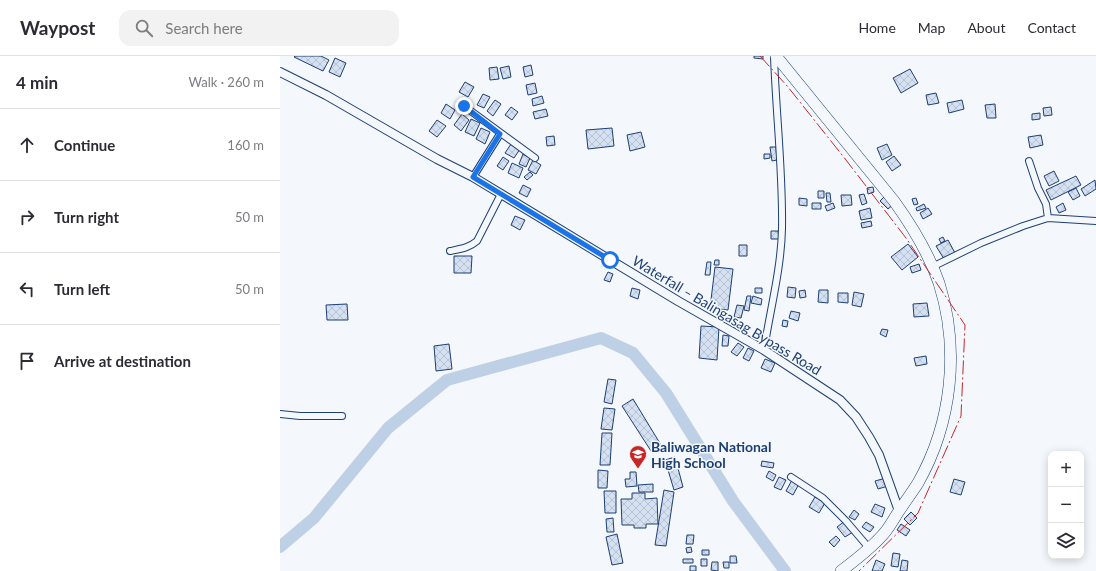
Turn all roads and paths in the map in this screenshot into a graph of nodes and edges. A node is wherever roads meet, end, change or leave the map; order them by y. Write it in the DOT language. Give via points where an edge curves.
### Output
graph roads {
  1 [pos="775,56"];
  2 [pos="280,72"];
  3 [pos="464,106"];
  4 [pos="500,134"];
  5 [pos="535,158"];
  6 [pos="1029,161"];
  7 [pos="473,177"];
  8 [pos="501,194"];
  9 [pos="1048,218"];
  10 [pos="1096,221"];
  11 [pos="450,251"];
  12 [pos="932,267"];
  13 [pos="764,350"];
  14 [pos="280,414"];
  15 [pos="342,416"];
  16 [pos="791,477"];
  17 [pos="899,511"];
  18 [pos="869,548"];
  19 [pos="841,571"];
  1 -- 12 [label="highway" via="894,201 909,222"];
  1 -- 13 [label="street" via="782,230"];
  2 -- 7 [label="main road, Waterfall ‒ Balingasag Bypass Road"];
  3 -- 4 [label="street"];
  4 -- 5 [label="street"];
  4 -- 7 [label="street"];
  6 -- 9 [label="street" via="1046,204"];
  7 -- 8 [label="main road, Waterfall ‒ Balingasag Bypass Road"];
  8 -- 11 [label="street" via="477,241 466,248"];
  8 -- 13 [label="main road, Waterfall ‒ Balingasag Bypass Road"];
  9 -- 10 [label="street"];
  9 -- 12 [label="street" via="981,243"];
  12 -- 17 [label="highway" via="939,284 950,340 948,399 936,445 918,482"];
  13 -- 17 [label="main road, Waterfall ‒ Balingasag Bypass Road" via="840,400 856,417 879,456"];
  14 -- 15 [label="street"];
  16 -- 18 [label="street" via="823,498 846,520"];
  17 -- 18 [label="highway" via="886,531"];
  18 -- 19 [label="highway"];
}
